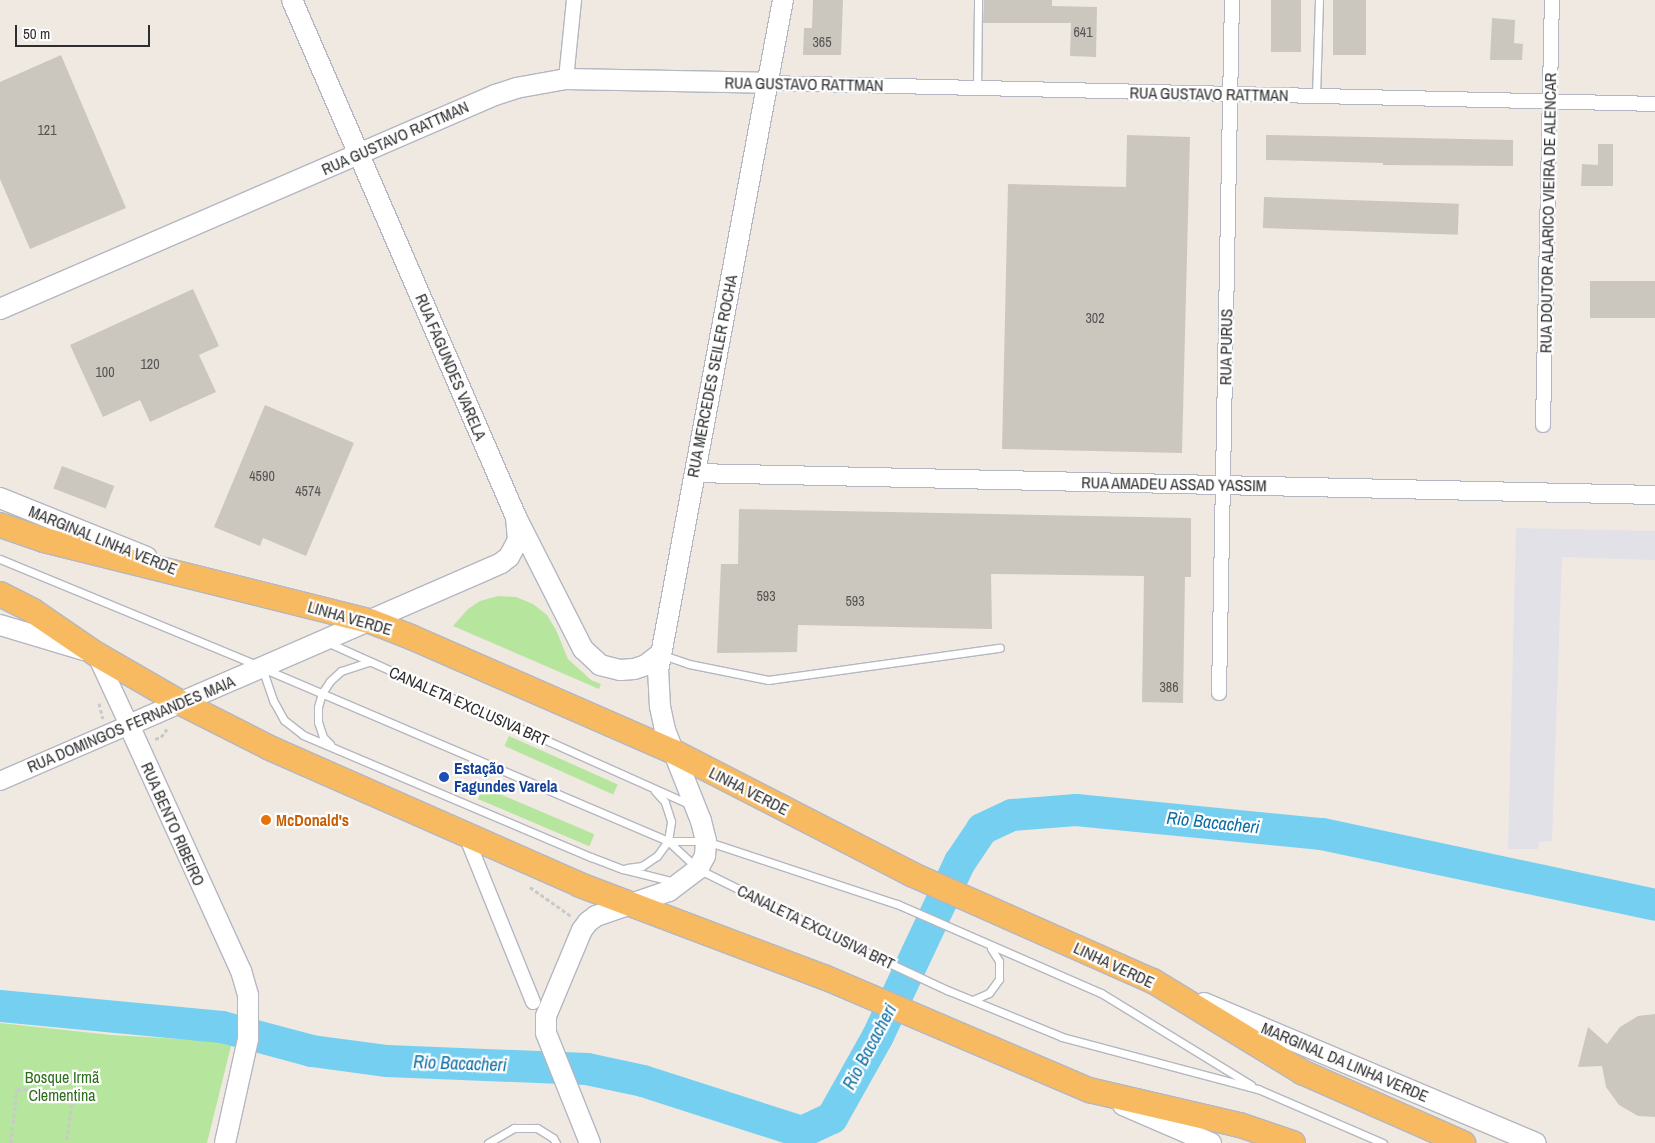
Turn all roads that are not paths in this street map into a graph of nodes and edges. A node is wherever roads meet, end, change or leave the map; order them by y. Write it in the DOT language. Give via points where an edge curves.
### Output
graph roads {
  1 [pos="292,0"];
  2 [pos="574,0"];
  3 [pos="783,0"];
  4 [pos="978,0"];
  5 [pos="1232,0"];
  6 [pos="1320,0"];
  7 [pos="1552,0"];
  8 [pos="566,79"];
  9 [pos="768,84"];
  10 [pos="977,88"];
  11 [pos="1230,94"];
  12 [pos="1316,96"];
  13 [pos="1550,102"];
  14 [pos="1655,104"];
  15 [pos="359,154"];
  16 [pos="0,310"];
  17 [pos="1543,425"];
  18 [pos="694,473"];
  19 [pos="1223,485"];
  20 [pos="1655,495"];
  21 [pos="0,498"];
  22 [pos="516,517"];
  23 [pos="0,525"];
  24 [pos="0,559"];
  25 [pos="206,582"];
  26 [pos="0,594"];
  27 [pos="370,621"];
  28 [pos="0,625"];
  29 [pos="324,641"];
  30 [pos="1000,648"];
  31 [pos="96,654"];
  32 [pos="660,654"];
  33 [pos="369,661"];
  34 [pos="262,668"];
  35 [pos="322,693"];
  36 [pos="1219,693"];
  37 [pos="181,702"];
  38 [pos="129,725"];
  39 [pos="332,747"];
  40 [pos="674,752"];
  41 [pos="0,781"];
  42 [pos="651,788"];
  43 [pos="696,808"];
  44 [pos="466,836"];
  45 [pos="668,841"];
  46 [pos="706,841"];
  47 [pos="623,869"];
  48 [pos="698,869"];
  49 [pos="681,884"];
  50 [pos="630,906"];
  51 [pos="989,946"];
  52 [pos="1153,981"];
  53 [pos="972,1000"];
  54 [pos="533,1002"];
  55 [pos="1258,1089"];
  56 [pos="1089,1090"];
  57 [pos="225,1143"];
  58 [pos="488,1143"];
  59 [pos="556,1143"];
  60 [pos="590,1143"];
  61 [pos="1211,1143"];
  62 [pos="1294,1143"];
  63 [pos="1383,1143"];
  64 [pos="1463,1143"];
  65 [pos="1536,1143"];
  1 -- 15 [label="main road, RUA FAGUNDES VARELA"];
  2 -- 8 [label="street"];
  3 -- 9 [label="main road, RUA MERCEDES SEILER ROCHA"];
  4 -- 10 [label="lane"];
  5 -- 11 [label="street, RUA PURUS"];
  6 -- 12 [label="lane"];
  7 -- 13 [label="street, RUA DOUTOR ALARICO VIEIRA DE ALENCAR"];
  8 -- 9 [label="main road, RUA GUSTAVO RATTMAN"];
  8 -- 15 [label="main road, RUA GUSTAVO RATTMAN" via="495,94"];
  9 -- 10 [label="street, RUA GUSTAVO RATTMAN"];
  9 -- 18 [label="main road, RUA MERCEDES SEILER ROCHA"];
  10 -- 11 [label="street, RUA GUSTAVO RATTMAN"];
  11 -- 12 [label="street, RUA GUSTAVO RATTMAN"];
  11 -- 19 [label="street, RUA PURUS"];
  12 -- 13 [label="street, RUA GUSTAVO RATTMAN"];
  13 -- 14 [label="street, RUA GUSTAVO RATTMAN"];
  13 -- 17 [label="street, RUA DOUTOR ALARICO VIEIRA DE ALENCAR"];
  15 -- 16 [label="main road, RUA GUSTAVO RATTMAN"];
  15 -- 22 [label="main road, RUA FAGUNDES VARELA"];
  18 -- 19 [label="street, RUA AMADEU ASSAD YASSIM"];
  18 -- 32 [label="main road, RUA MERCEDES SEILER ROCHA"];
  19 -- 20 [label="street, RUA AMADEU ASSAD YASSIM"];
  19 -- 36 [label="street, RUA PURUS"];
  21 -- 25 [label="main road, MARGINAL LINHA VERDE"];
  22 -- 27 [label="main road, RUA DOMINGOS FERNANDES MAIA" via="518,540 509,557"];
  22 -- 32 [label="main road, RUA FAGUNDES VARELA" via="583,649 592,660 610,669 634,669 646,665"];
  23 -- 25 [label="highway, LINHA VERDE" via="44,540"];
  24 -- 34 [label="lane, CANALETA EXCLUSIVA BRT"];
  25 -- 27 [label="highway, LINHA VERDE"];
  26 -- 31 [label="highway" via="33,611"];
  27 -- 29 [label="main road, RUA DOMINGOS FERNANDES MAIA"];
  27 -- 40 [label="highway, LINHA VERDE"];
  28 -- 31 [label="main road"];
  29 -- 33 [label="lane, CANALETA EXCLUSIVA BRT"];
  29 -- 34 [label="main road, RUA DOMINGOS FERNANDES MAIA"];
  30 -- 32 [label="lane" via="768,680 689,664"];
  31 -- 37 [label="highway"];
  31 -- 38 [label="street, RUA BENTO RIBEIRO"];
  32 -- 40 [label="main road, RUA MERCEDES SEILER ROCHA" via="660,706"];
  33 -- 35 [label="lane, CANALETA EXCLUSIVA BRT" via="341,671"];
  33 -- 42 [label="lane, CANALETA EXCLUSIVA BRT"];
  34 -- 35 [label="lane, CANALETA EXCLUSIVA BRT"];
  34 -- 37 [label="main road, RUA DOMINGOS FERNANDES MAIA"];
  34 -- 39 [label="lane" via="284,720 304,735"];
  35 -- 39 [label="lane" via="318,722 323,737"];
  35 -- 45 [label="lane, CANALETA EXCLUSIVA BRT"];
  37 -- 38 [label="main road, RUA DOMINGOS FERNANDES MAIA"];
  37 -- 44 [label="highway" via="307,766"];
  38 -- 41 [label="street, RUA DOMINGOS FERNANDES MAIA"];
  38 -- 57 [label="main road, RUA BENTO RIBEIRO" via="241,971 248,995 249,1024 245,1052"];
  39 -- 47 [label="lane"];
  40 -- 43 [label="main road, RUA MERCEDES SEILER ROCHA"];
  40 -- 52 [label="highway, LINHA VERDE" via="911,874"];
  42 -- 43 [label="lane, CANALETA EXCLUSIVA BRT"];
  42 -- 45 [label="lane, CANALETA EXCLUSIVA BRT" via="665,802 671,821"];
  43 -- 46 [label="main road, RUA MERCEDES SEILER ROCHA"];
  44 -- 50 [label="highway"];
  44 -- 54 [label="street"];
  45 -- 46 [label="lane, CANALETA EXCLUSIVA BRT"];
  45 -- 47 [label="lane" via="657,856 642,866"];
  45 -- 48 [label="lane, CANALETA EXCLUSIVA BRT"];
  46 -- 48 [label="main road" via="705,856"];
  46 -- 51 [label="lane, CANALETA EXCLUSIVA BRT" via="897,904"];
  47 -- 49 [label="lane"];
  48 -- 49 [label="main road"];
  48 -- 53 [label="lane, CANALETA EXCLUSIVA BRT" via="874,956"];
  49 -- 50 [label="main road"];
  50 -- 56 [label="highway" via="802,968"];
  50 -- 60 [label="main road" via="596,916 582,930 546,1016 546,1033"];
  51 -- 53 [label="lane" via="999,961 999,979 989,994"];
  51 -- 55 [label="lane, CANALETA EXCLUSIVA BRT" via="1115,1000"];
  52 -- 64 [label="highway, LINHA VERDE" via="1309,1076"];
  52 -- 65 [label="main road, MARGINAL DA LINHA VERDE"];
  53 -- 55 [label="lane, CANALETA EXCLUSIVA BRT" via="1062,1037"];
  55 -- 63 [label="lane, CANALETA EXCLUSIVA BRT"];
  56 -- 61 [label="main road"];
  56 -- 62 [label="highway" via="1240,1125"];
  58 -- 59 [label="lane" via="514,1128 537,1128"];
}
